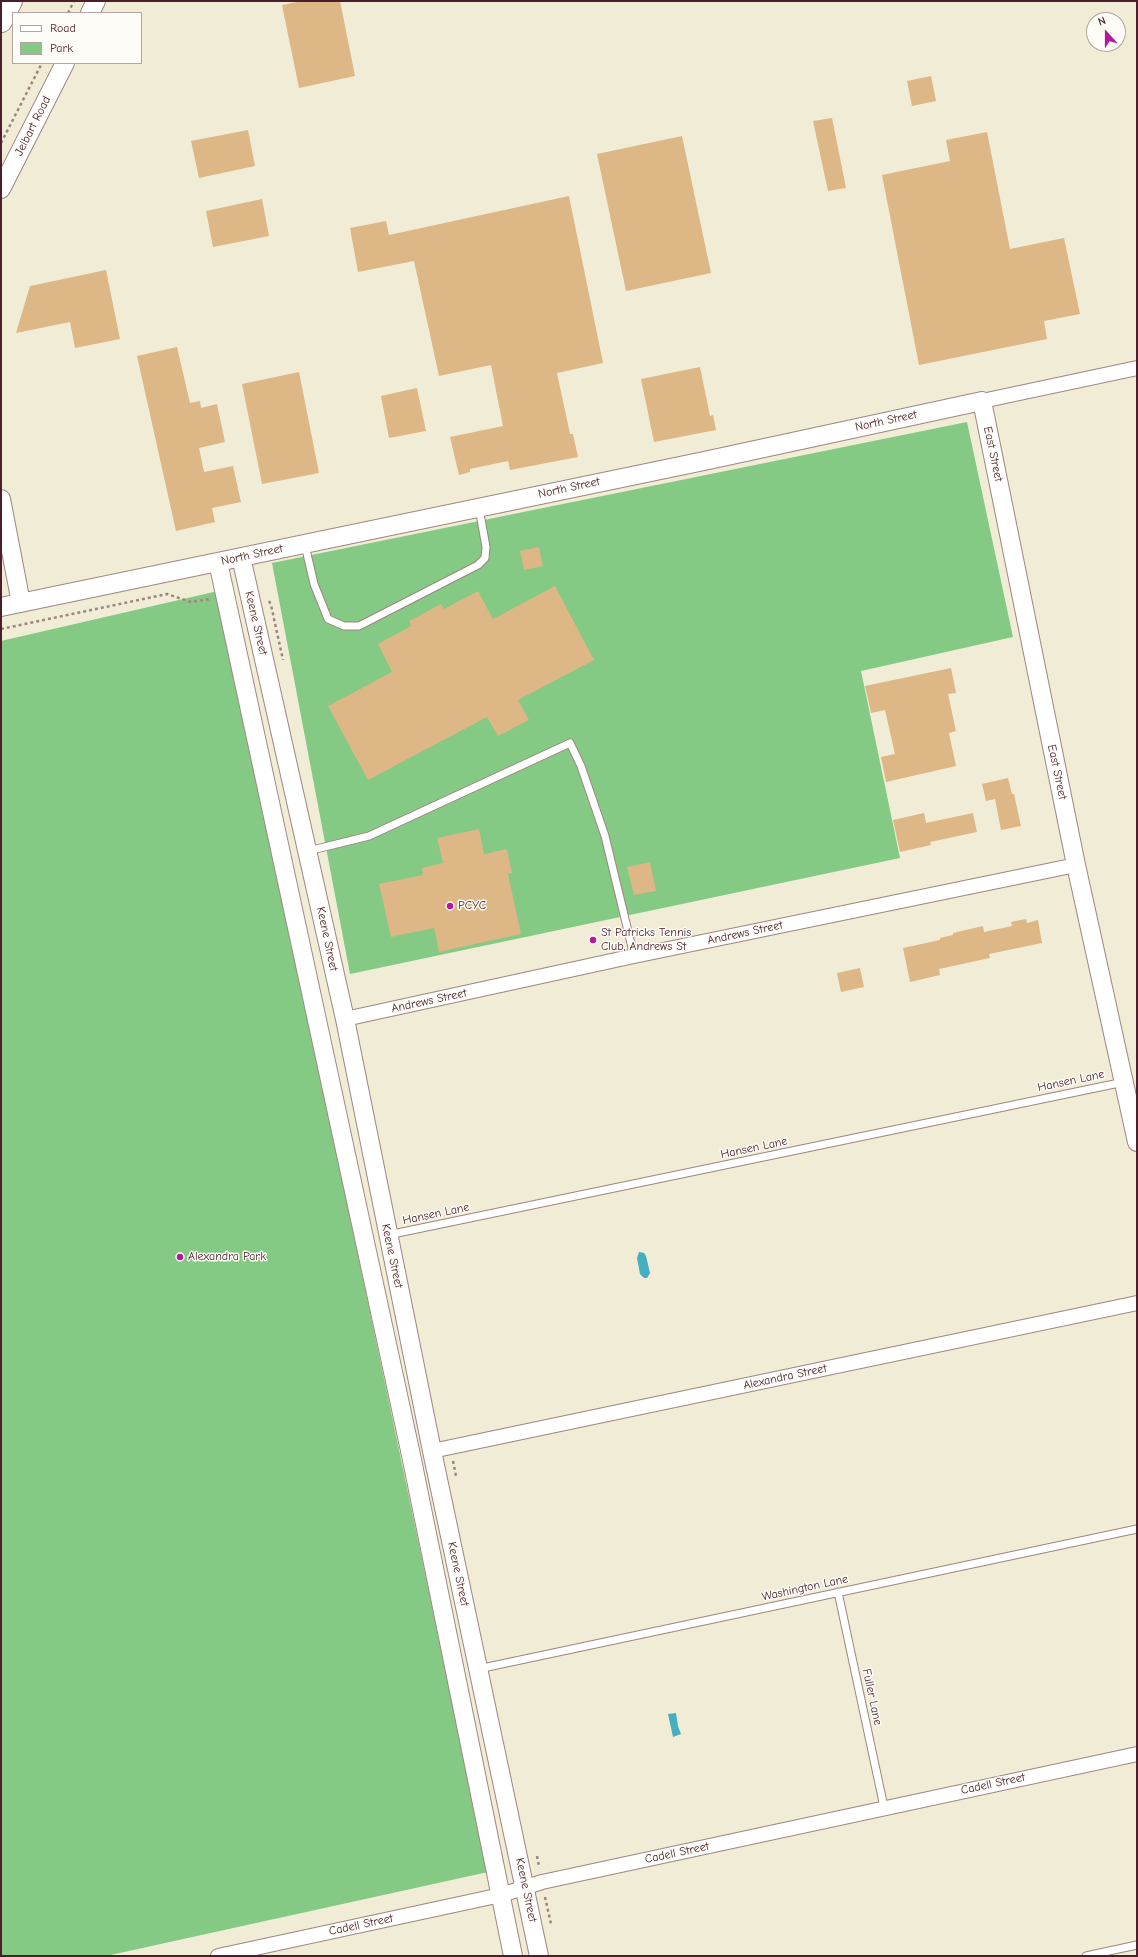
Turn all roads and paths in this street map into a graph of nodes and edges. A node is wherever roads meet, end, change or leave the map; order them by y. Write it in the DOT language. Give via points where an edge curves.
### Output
graph roads {
  1 [pos="11,1"];
  2 [pos="74,1"];
  3 [pos="96,1"];
  4 [pos="68,12"];
  5 [pos="90,12"];
  6 [pos="1,21"];
  7 [pos="41,64"];
  8 [pos="64,64"];
  9 [pos="1,143"];
  10 [pos="1,189"];
  11 [pos="1137,368"];
  12 [pos="982,401"];
  13 [pos="1,499"];
  14 [pos="479,508"];
  15 [pos="305,544"];
  16 [pos="241,557"];
  17 [pos="218,562"];
  18 [pos="213,598"];
  19 [pos="21,603"];
  20 [pos="1,607"];
  21 [pos="1,629"];
  22 [pos="308,851"];
  23 [pos="1076,865"];
  24 [pos="634,956"];
  25 [pos="345,1019"];
  26 [pos="318,1026"];
  27 [pos="1124,1082"];
  28 [pos="1137,1142"];
  29 [pos="388,1235"];
  30 [pos="1137,1303"];
  31 [pos="432,1451"];
  32 [pos="411,1455"];
  33 [pos="1137,1529"];
  34 [pos="838,1592"];
  35 [pos="478,1669"];
  36 [pos="1137,1754"];
  37 [pos="884,1807"];
  38 [pos="525,1886"];
  39 [pos="501,1895"];
  40 [pos="1137,1945"];
  41 [pos="218,1956"];
  42 [pos="513,1956"];
  43 [pos="539,1956"];
  44 [pos="1086,1956"];
  1 -- 6 [label="highway"];
  2 -- 4 [label="path"];
  3 -- 5 [label="street"];
  7 -- 9 [label="path"];
  8 -- 10 [label="street, Jelbart Road"];
  11 -- 12 [label="street, North Street"];
  12 -- 14 [label="street, North Street"];
  12 -- 23 [label="street, East Street"];
  13 -- 19 [label="street"];
  14 -- 15 [label="street, North Street"];
  14 -- 15 [label="lane" via="486,547 485,558 478,565 359,626 344,626 328,619 314,584"];
  15 -- 16 [label="street, North Street"];
  16 -- 17 [label="street, North Street"];
  16 -- 22 [label="street, Keene Street"];
  17 -- 19 [label="street, North Street"];
  17 -- 26 [label="street, Keene Street"];
  18 -- 21 [label="path" via="191,602 167,594"];
  19 -- 20 [label="street, North Street"];
  22 -- 24 [label="lane" via="369,836 570,743 581,766 605,836"];
  22 -- 25 [label="street, Keene Street"];
  23 -- 24 [label="street, Andrews Street"];
  23 -- 27 [label="street, East Street"];
  24 -- 25 [label="street, Andrews Street"];
  25 -- 26 [label="street"];
  25 -- 29 [label="street, Keene Street"];
  26 -- 32 [label="street, Keene Street"];
  27 -- 28 [label="street, East Street"];
  27 -- 29 [label="lane, Hansen Lane"];
  29 -- 31 [label="street, Keene Street"];
  30 -- 31 [label="street, Alexandra Street"];
  31 -- 32 [label="street"];
  31 -- 35 [label="street, Keene Street"];
  32 -- 39 [label="street, Keene Street"];
  33 -- 34 [label="lane, Washington Lane"];
  34 -- 35 [label="lane, Washington Lane"];
  34 -- 37 [label="lane, Fuller Lane"];
  35 -- 38 [label="street, Keene Street"];
  36 -- 37 [label="street, Cadell Street"];
  37 -- 38 [label="street, Cadell Street"];
  38 -- 39 [label="street, Cadell Street"];
  38 -- 43 [label="street, Keene Street"];
  39 -- 41 [label="street, Cadell Street"];
  39 -- 42 [label="street, Keene Street"];
  40 -- 44 [label="lane"];
}
